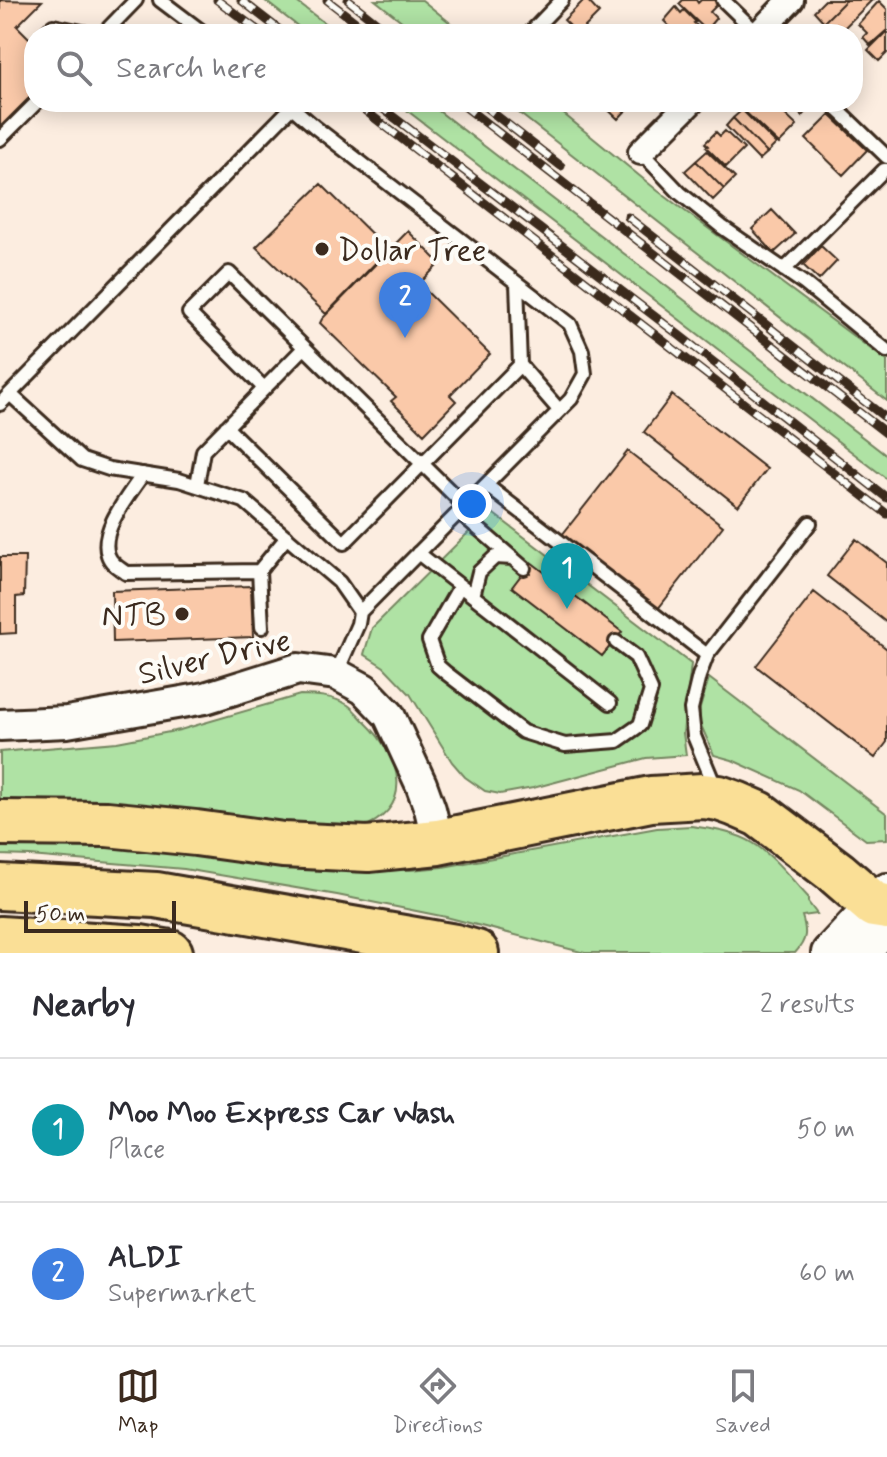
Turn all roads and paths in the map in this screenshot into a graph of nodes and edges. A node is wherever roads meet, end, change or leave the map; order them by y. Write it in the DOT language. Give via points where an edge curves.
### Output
graph roads {
  1 [pos="136,0"];
  2 [pos="160,0"];
  3 [pos="562,0"];
  4 [pos="723,0"];
  5 [pos="791,0"];
  6 [pos="113,24"];
  7 [pos="192,24"];
  8 [pos="539,24"];
  9 [pos="748,24"];
  10 [pos="768,24"];
  11 [pos="27,112"];
  12 [pos="282,112"];
  13 [pos="298,112"];
  14 [pos="681,112"];
  15 [pos="840,112"];
  16 [pos="0,139"];
  17 [pos="641,152"];
  18 [pos="887,157"];
  19 [pos="887,170"];
  20 [pos="784,270"];
  21 [pos="517,283"];
  22 [pos="304,348"];
  23 [pos="887,351"];
  24 [pos="520,365"];
  25 [pos="264,388"];
  26 [pos="10,394"];
  27 [pos="0,404"];
  28 [pos="559,410"];
  29 [pos="226,427"];
  30 [pos="423,463"];
  31 [pos="143,474"];
  32 [pos="197,485"];
  33 [pos="486,485"];
  34 [pos="462,509"];
  35 [pos="810,523"];
  36 [pos="287,537"];
  37 [pos="418,553"];
  38 [pos="513,558"];
  39 [pos="524,568"];
  40 [pos="259,571"];
  41 [pos="460,586"];
  42 [pos="473,596"];
  43 [pos="360,612"];
  44 [pos="262,627"];
  45 [pos="616,642"];
  46 [pos="707,655"];
  47 [pos="336,674"];
  48 [pos="610,703"];
  49 [pos="0,725"];
  50 [pos="719,798"];
  51 [pos="0,823"];
  52 [pos="438,842"];
  53 [pos="0,887"];
  54 [pos="881,922"];
  55 [pos="0,939"];
  56 [pos="170,953"];
  57 [pos="476,953"];
  58 [pos="829,953"];
  1 -- 6 [label="lane"];
  2 -- 7 [label="lane"];
  3 -- 8 [label="lane"];
  4 -- 9 [label="lane"];
  5 -- 10 [label="street"];
  11 -- 16 [label="lane"];
  12 -- 26 [label="lane"];
  13 -- 21 [label="lane"];
  14 -- 17 [label="street"];
  15 -- 18 [label="lane"];
  17 -- 20 [label="lane" via="691,202"];
  19 -- 20 [label="lane"];
  20 -- 23 [label="lane"];
  21 -- 24 [label="lane"];
  21 -- 28 [label="lane" via="570,324 582,351 585,374"];
  22 -- 25 [label="lane"];
  22 -- 25 [label="lane" via="229,273 189,313"];
  22 -- 30 [label="lane"];
  24 -- 28 [label="lane"];
  24 -- 30 [label="lane"];
  25 -- 29 [label="lane"];
  26 -- 27 [label="lane"];
  26 -- 31 [label="lane" via="82,460"];
  28 -- 33 [label="lane"];
  29 -- 30 [label="lane" via="344,543"];
  29 -- 32 [label="lane" via="203,451"];
  30 -- 34 [label="lane"];
  31 -- 32 [label="lane"];
  31 -- 40 [label="lane" via="108,534 107,554 115,566 126,573"];
  32 -- 36 [label="lane" via="244,501"];
  33 -- 34 [label="lane"];
  33 -- 46 [label="lane"];
  34 -- 37 [label="lane"];
  34 -- 38 [label="lane"];
  35 -- 46 [label="lane"];
  36 -- 40 [label="lane"];
  36 -- 43 [label="lane" via="339,582"];
  37 -- 41 [label="lane"];
  37 -- 43 [label="lane"];
  38 -- 39 [label="lane"];
  38 -- 42 [label="lane" via="495,557 479,572"];
  40 -- 44 [label="lane"];
  41 -- 42 [label="lane"];
  41 -- 45 [label="lane" via="429,640 438,666 523,732 565,745 617,741 640,725 651,690 636,657"];
  42 -- 48 [label="lane"];
  43 -- 47 [label="lane"];
  46 -- 50 [label="lane" via="691,709 694,736"];
  47 -- 49 [label="street, Silver Drive" via="298,669 205,698 67,722"];
  47 -- 52 [label="street, Silver Drive" via="364,689 389,715 421,784"];
  50 -- 52 [label="highway" via="651,799"];
  50 -- 54 [label="highway" via="777,827 837,873"];
  51 -- 52 [label="highway" via="107,824 283,845 368,849"];
  53 -- 57 [label="highway" via="156,895"];
  54 -- 58 [label="main road"];
  55 -- 56 [label="highway"];
}
